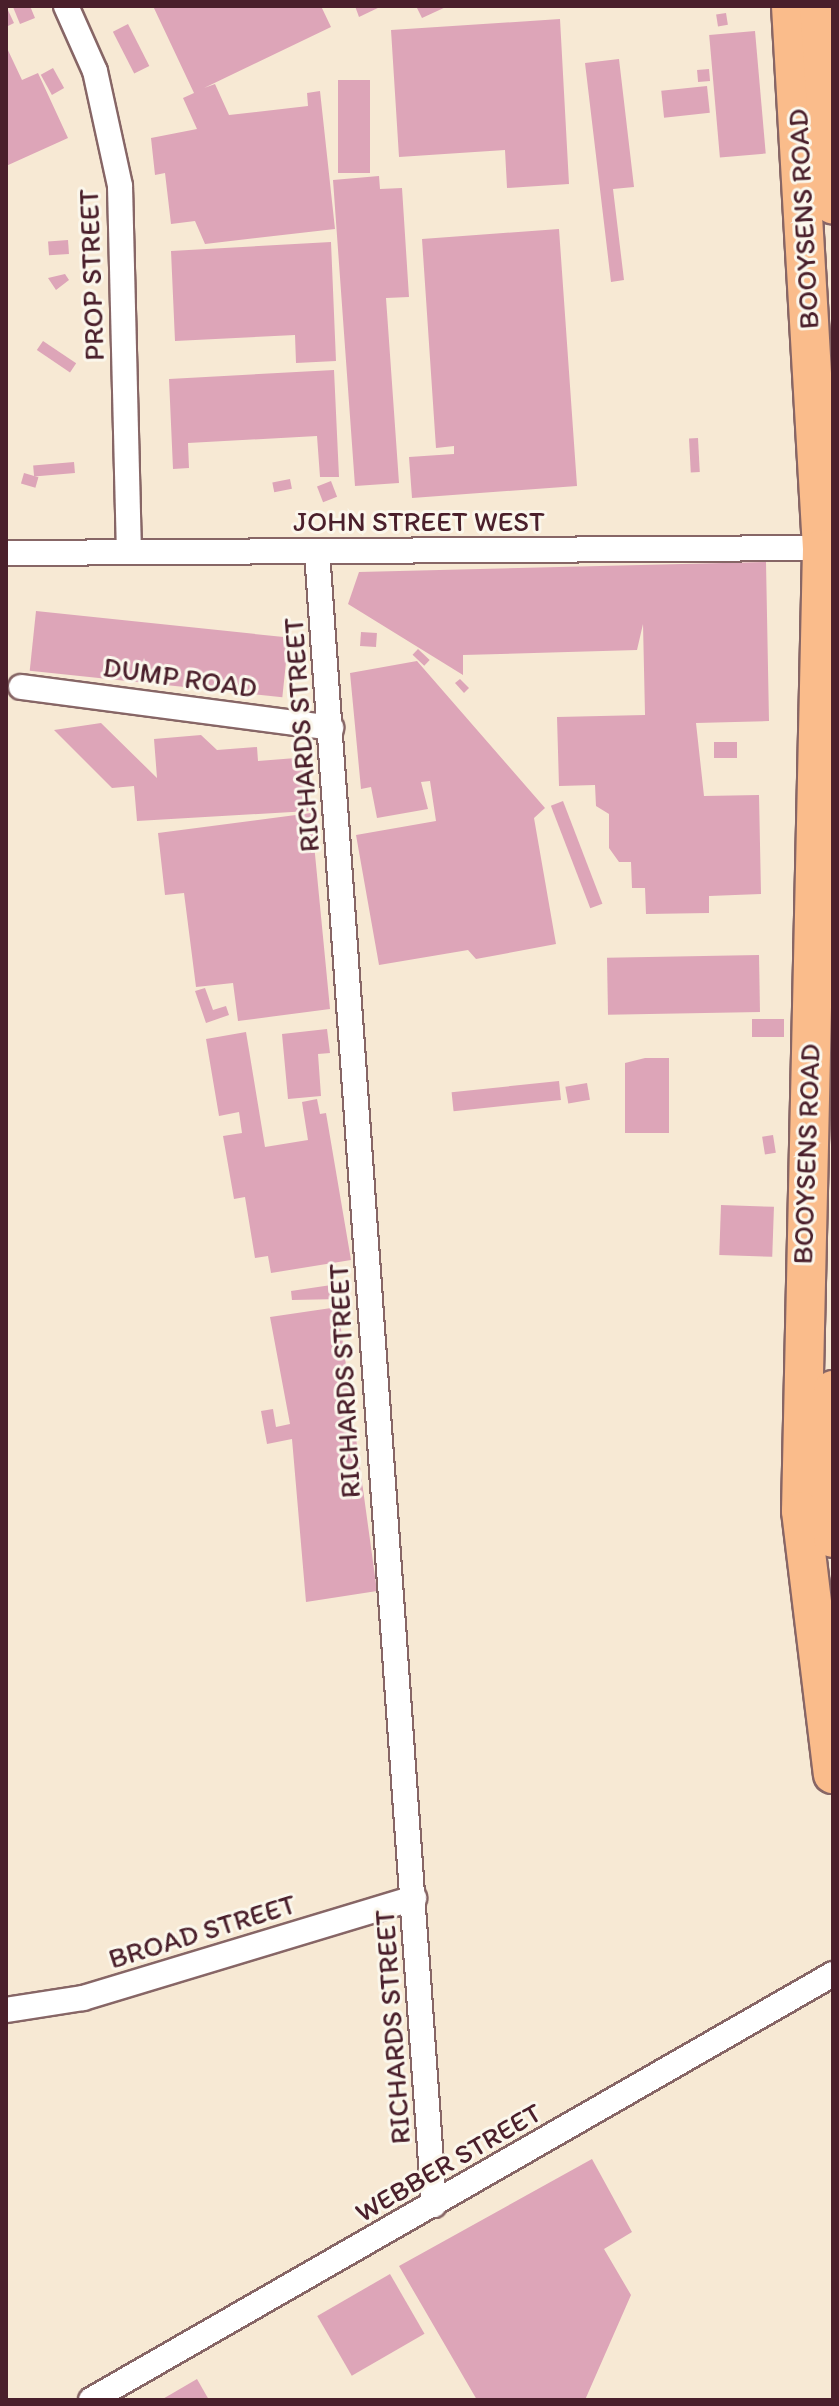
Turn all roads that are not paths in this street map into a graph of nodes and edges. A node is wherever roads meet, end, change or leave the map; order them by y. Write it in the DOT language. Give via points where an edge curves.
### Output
graph roads {
  1 [pos="66,6"];
  2 [pos="791,6"];
  3 [pos="819,6"];
  4 [pos="833,205"];
  5 [pos="827,548"];
  6 [pos="129,552"];
  7 [pos="317,552"];
  8 [pos="6,553"];
  9 [pos="21,687"];
  10 [pos="331,728"];
  11 [pos="833,1390"];
  12 [pos="833,1538"];
  13 [pos="833,1774"];
  14 [pos="414,1898"];
  15 [pos="833,1974"];
  16 [pos="6,2010"];
  17 [pos="434,2205"];
  18 [pos="91,2400"];
  1 -- 6 [label="street, PROP STREET" via="95,71 118,170"];
  2 -- 5 [label="main road, BOOYSENS ROAD"];
  3 -- 4 [label="main road, BOOYSENS ROAD"];
  5 -- 7 [label="street, JOHN STREET WEST"];
  5 -- 13 [label="main road, BOOYSENS ROAD" via="801,1511"];
  6 -- 7 [label="street, JOHN STREET WEST"];
  6 -- 8 [label="street, JOHN STREET WEST"];
  7 -- 10 [label="street, RICHARDS STREET"];
  9 -- 10 [label="street, DUMP ROAD"];
  10 -- 14 [label="street, RICHARDS STREET"];
  11 -- 12 [label="main road"];
  14 -- 16 [label="street, BROAD STREET" via="83,1998"];
  14 -- 17 [label="street, RICHARDS STREET"];
  15 -- 17 [label="street, WEBBER STREET"];
  17 -- 18 [label="street, WEBBER STREET"];
}
